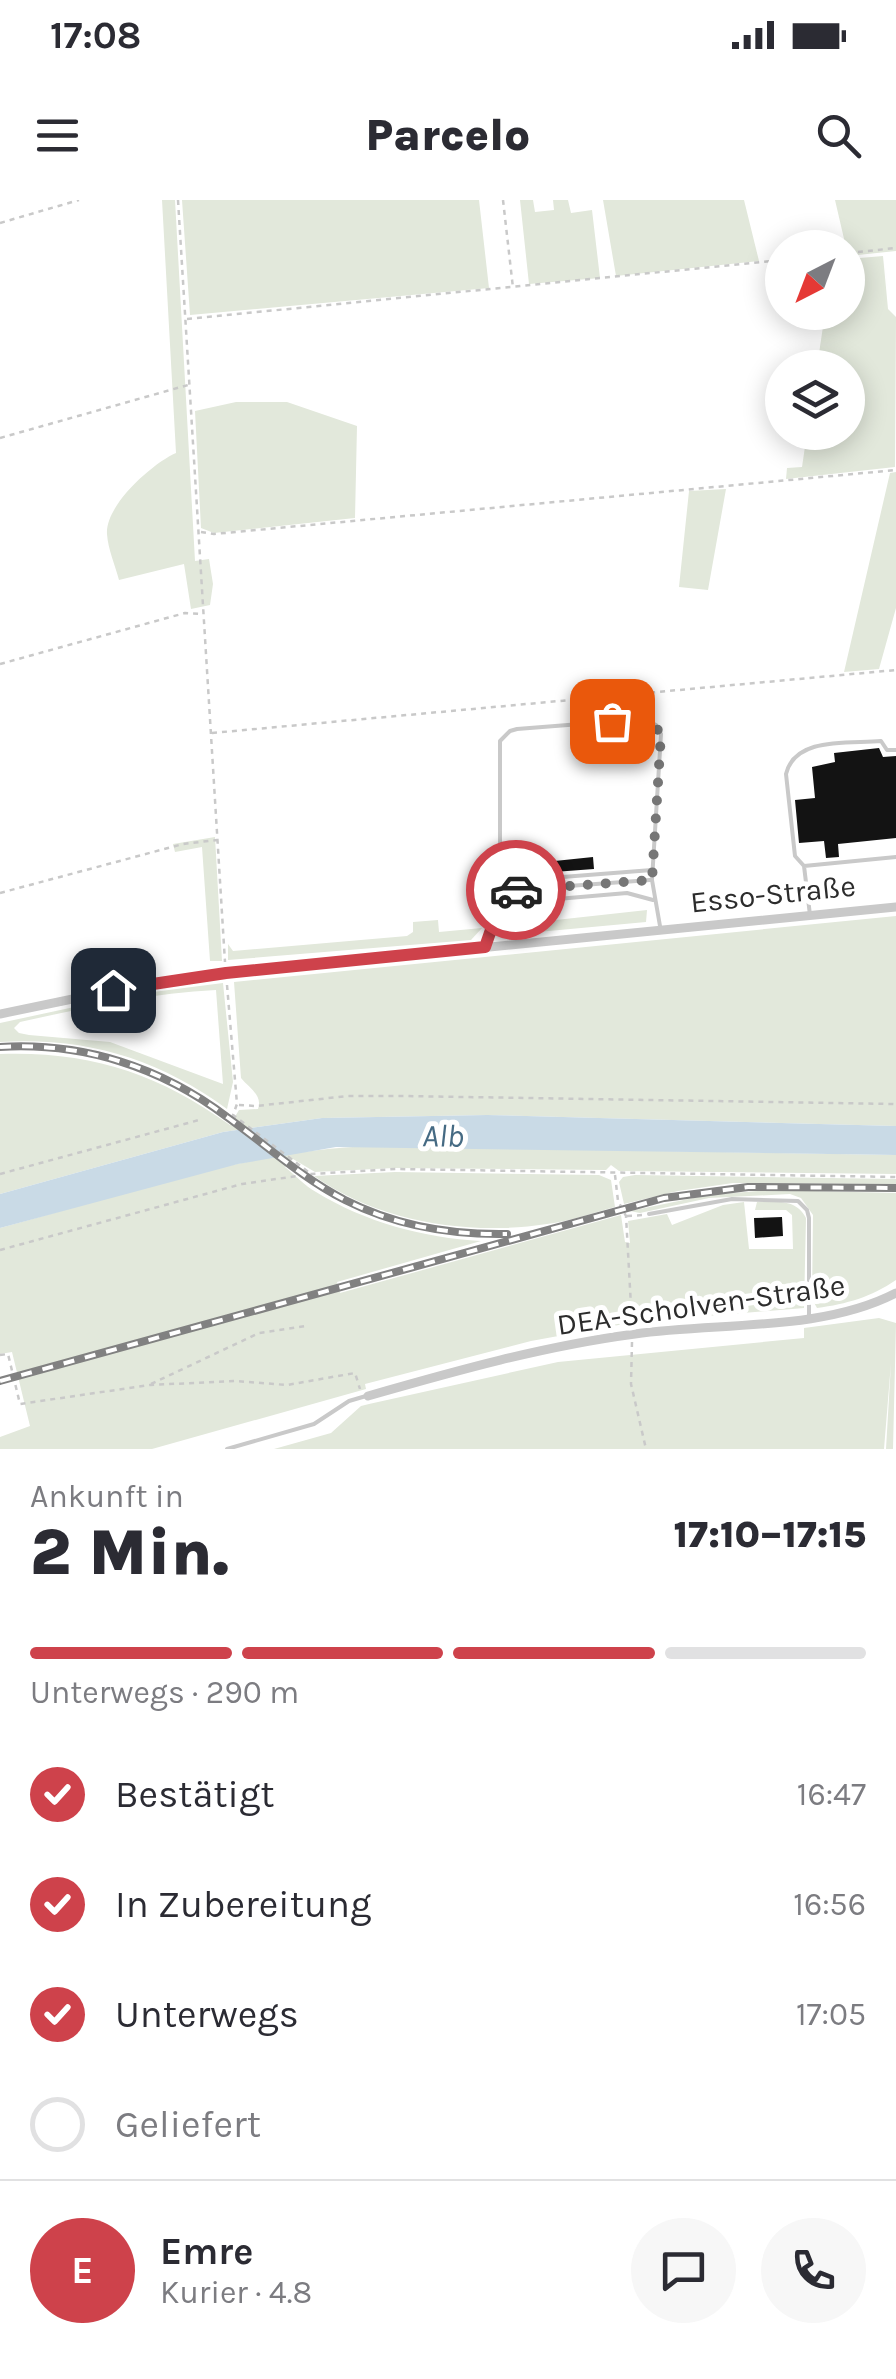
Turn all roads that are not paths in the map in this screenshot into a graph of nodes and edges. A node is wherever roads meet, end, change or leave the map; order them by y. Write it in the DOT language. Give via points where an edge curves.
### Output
graph roads {
  1 [pos="896,750"];
  2 [pos="896,857"];
  3 [pos="804,866"];
  4 [pos="652,870"];
  5 [pos="652,880"];
  6 [pos="500,882"];
  7 [pos="500,891"];
  8 [pos="654,900"];
  9 [pos="500,904"];
  10 [pos="896,907"];
  11 [pos="810,916"];
  12 [pos="661,930"];
  13 [pos="485,947"];
  14 [pos="0,1014"];
  15 [pos="649,1214"];
  16 [pos="896,1293"];
  17 [pos="809,1318"];
  18 [pos="365,1396"];
  19 [pos="227,1449"];
  1 -- 3 [label="lane" via="881,741 796,754 786,774 795,856"];
  2 -- 3 [label="lane"];
  3 -- 11 [label="lane"];
  4 -- 5 [label="lane"];
  4 -- 6 [label="lane"];
  4 -- 6 [label="lane" via="661,734 644,719 504,735"];
  5 -- 7 [label="lane"];
  5 -- 8 [label="lane"];
  6 -- 7 [label="lane"];
  7 -- 9 [label="lane"];
  8 -- 9 [label="lane" via="626,893"];
  8 -- 12 [label="lane"];
  9 -- 13 [label="lane"];
  10 -- 11 [label="street, Esso-Straße"];
  11 -- 12 [label="street, Esso-Straße"];
  12 -- 13 [label="street, Esso-Straße"];
  13 -- 14 [label="street, Esso-Straße" via="226,973"];
  15 -- 17 [label="lane" via="732,1198 798,1201 808,1218"];
  16 -- 17 [label="street, DEA-Scholven-Straße" via="852,1313"];
  17 -- 18 [label="street, DEA-Scholven-Straße" via="633,1334"];
  18 -- 19 [label="lane, DEA-Scholven-Straße" via="314,1424"];
}
